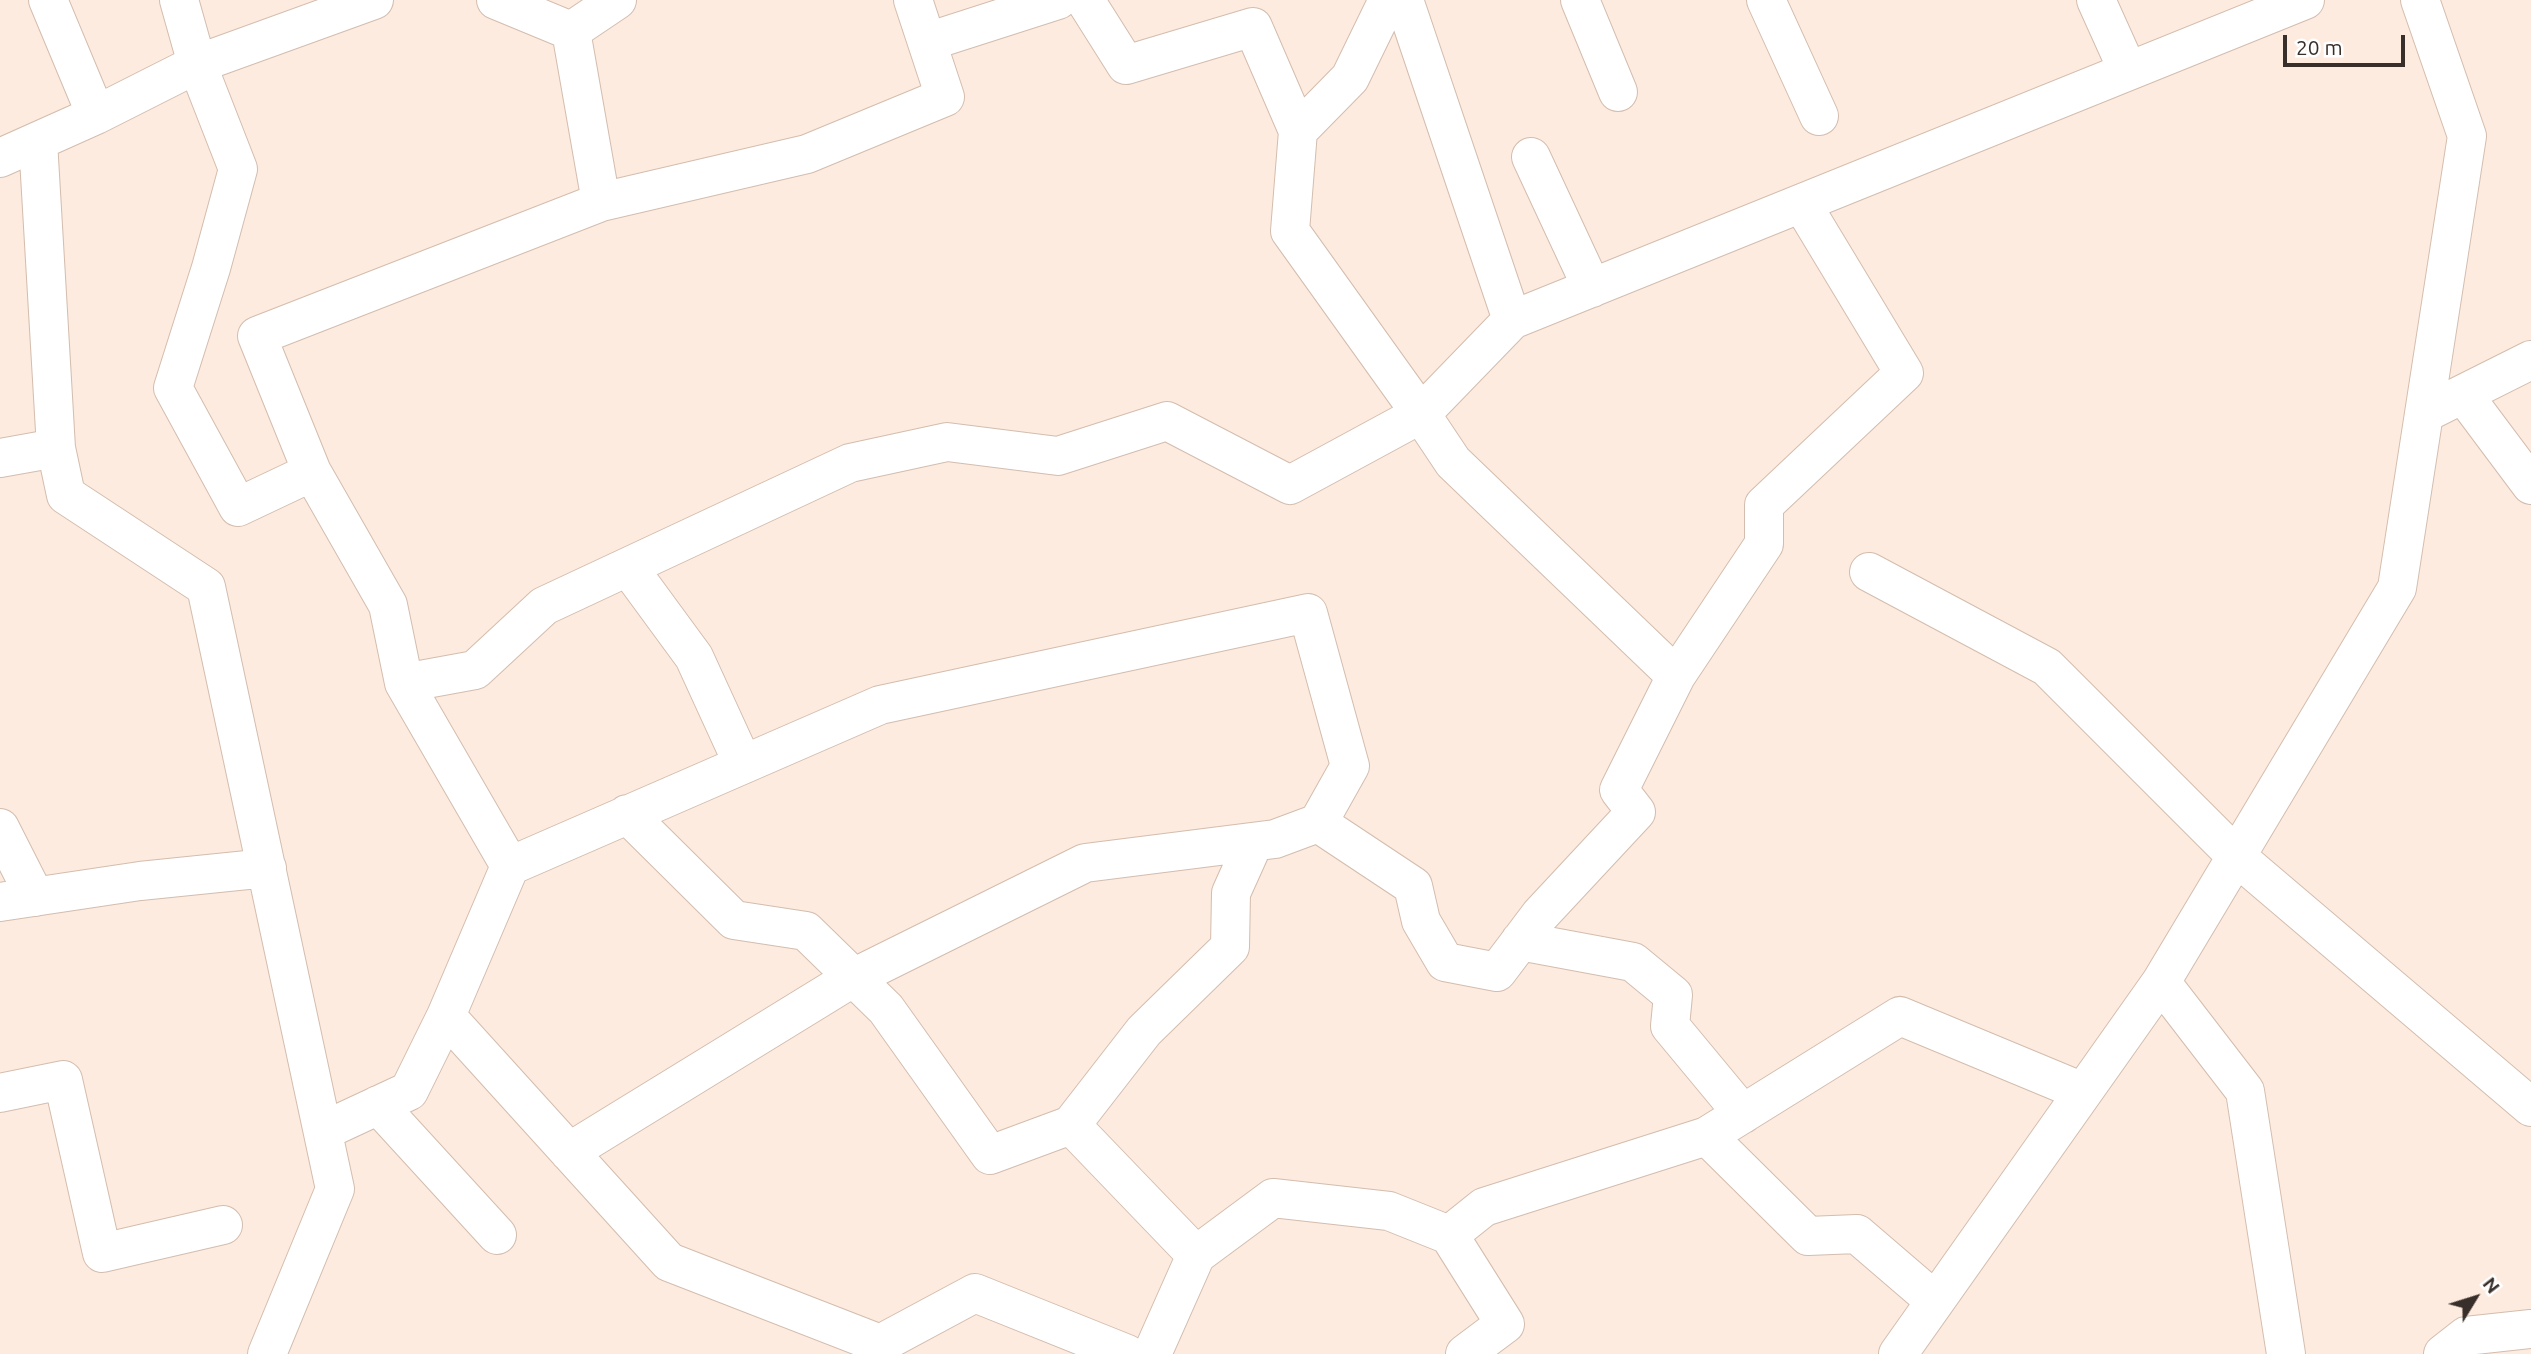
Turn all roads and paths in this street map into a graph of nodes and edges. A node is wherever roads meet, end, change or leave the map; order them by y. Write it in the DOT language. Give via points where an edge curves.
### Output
graph roads {
  1 [pos="48,0"];
  2 [pos="179,0"];
  3 [pos="374,0"];
  4 [pos="496,0"];
  5 [pos="617,0"];
  6 [pos="913,0"];
  7 [pos="1058,0"];
  8 [pos="1085,0"];
  9 [pos="1388,0"];
  10 [pos="1404,0"];
  11 [pos="1580,0"];
  12 [pos="1766,0"];
  13 [pos="2096,0"];
  14 [pos="2305,0"];
  15 [pos="2420,0"];
  16 [pos="337,6"];
  17 [pos="571,30"];
  18 [pos="927,42"];
  19 [pos="197,64"];
  20 [pos="2128,71"];
  21 [pos="1618,92"];
  22 [pos="96,115"];
  23 [pos="1819,116"];
  24 [pos="1298,131"];
  25 [pos="38,141"];
  26 [pos="1531,157"];
  27 [pos="0,158"];
  28 [pos="601,202"];
  29 [pos="1802,204"];
  30 [pos="1592,288"];
  31 [pos="1512,320"];
  32 [pos="2531,360"];
  33 [pos="2463,394"];
  34 [pos="2425,413"];
  35 [pos="1421,414"];
  36 [pos="56,448"];
  37 [pos="0,458"];
  38 [pos="312,472"];
  39 [pos="2531,485"];
  40 [pos="628,567"];
  41 [pos="1869,572"];
  42 [pos="1676,677"];
  43 [pos="404,683"];
  44 [pos="743,764"];
  45 [pos="627,814"];
  46 [pos="1318,823"];
  47 [pos="0,828"];
  48 [pos="1254,842"];
  49 [pos="2236,857"];
  50 [pos="510,866"];
  51 [pos="267,868"];
  52 [pos="18,899"];
  53 [pos="1520,941"];
  54 [pos="854,978"];
  55 [pos="2161,982"];
  56 [pos="446,1016"];
  57 [pos="2083,1092"];
  58 [pos="0,1093"];
  59 [pos="378,1105"];
  60 [pos="2531,1107"];
  61 [pos="1743,1114"];
  62 [pos="1071,1125"];
  63 [pos="323,1131"];
  64 [pos="1707,1136"];
  65 [pos="569,1152"];
  66 [pos="223,1225"];
  67 [pos="497,1235"];
  68 [pos="1449,1235"];
  69 [pos="1196,1255"];
  70 [pos="1935,1301"];
  71 [pos="2531,1329"];
  72 [pos="875,1349"];
  73 [pos="267,1354"];
  74 [pos="1127,1354"];
  75 [pos="1152,1354"];
  76 [pos="1465,1354"];
  77 [pos="1898,1354"];
  78 [pos="2286,1354"];
  79 [pos="2443,1354"];
  1 -- 22 [label="street"];
  2 -- 19 [label="street"];
  3 -- 16 [label="street"];
  4 -- 17 [label="street"];
  5 -- 17 [label="street"];
  6 -- 18 [label="street"];
  7 -- 18 [label="street"];
  8 -- 24 [label="street" via="1126,65 1253,27"];
  9 -- 24 [label="street" via="1350,78"];
  10 -- 31 [label="street"];
  11 -- 21 [label="street"];
  12 -- 23 [label="street"];
  13 -- 20 [label="street"];
  14 -- 20 [label="street"];
  15 -- 34 [label="street" via="2467,136"];
  16 -- 19 [label="street"];
  17 -- 28 [label="street"];
  18 -- 28 [label="street" via="945,97 807,154"];
  19 -- 22 [label="street"];
  19 -- 38 [label="street" via="238,169 173,388 238,507"];
  20 -- 29 [label="street"];
  22 -- 25 [label="street"];
  24 -- 35 [label="street" via="1290,231"];
  25 -- 27 [label="street"];
  25 -- 36 [label="street"];
  26 -- 30 [label="street"];
  28 -- 38 [label="street" via="257,336"];
  29 -- 30 [label="street"];
  29 -- 42 [label="street" via="1904,373 1764,505 1764,544"];
  30 -- 31 [label="street"];
  31 -- 35 [label="street"];
  32 -- 33 [label="street"];
  33 -- 34 [label="street"];
  33 -- 39 [label="street"];
  34 -- 49 [label="street" via="2397,588"];
  35 -- 40 [label="street" via="1290,485 1167,421 1058,456 947,442 850,463"];
  35 -- 42 [label="street" via="1453,462"];
  36 -- 37 [label="street"];
  36 -- 51 [label="street" via="66,495 205,587"];
  38 -- 43 [label="street" via="388,605"];
  40 -- 43 [label="street" via="544,606 475,670"];
  40 -- 44 [label="street" via="694,657"];
  41 -- 49 [label="street" via="2047,667"];
  42 -- 53 [label="street" via="1619,790 1636,813"];
  43 -- 50 [label="street"];
  44 -- 45 [label="street"];
  44 -- 46 [label="street" via="880,705 1308,612 1350,766"];
  45 -- 50 [label="street"];
  45 -- 54 [label="street" via="734,920 806,931"];
  46 -- 48 [label="street"];
  46 -- 53 [label="street" via="1413,887 1421,921 1445,962 1497,972"];
  47 -- 52 [label="street"];
  48 -- 54 [label="street" via="1085,863"];
  48 -- 62 [label="street" via="1231,893 1230,947 1144,1031"];
  49 -- 55 [label="street"];
  49 -- 60 [label="street"];
  50 -- 56 [label="street"];
  51 -- 52 [label="street"];
  51 -- 63 [label="street"];
  53 -- 61 [label="street" via="1633,962 1673,995 1670,1026"];
  54 -- 62 [label="street" via="886,1009 990,1155"];
  54 -- 65 [label="street"];
  55 -- 57 [label="street"];
  55 -- 78 [label="street" via="2245,1091"];
  56 -- 59 [label="street" via="409,1091"];
  56 -- 65 [label="street"];
  57 -- 61 [label="street" via="1900,1016"];
  57 -- 70 [label="street"];
  58 -- 66 [label="street" via="63,1080 102,1253"];
  59 -- 63 [label="street"];
  59 -- 67 [label="street"];
  61 -- 64 [label="street"];
  62 -- 69 [label="street"];
  63 -- 73 [label="street" via="335,1189"];
  64 -- 68 [label="street" via="1484,1207"];
  64 -- 70 [label="street" via="1808,1236 1857,1234"];
  65 -- 72 [label="street" via="669,1262"];
  68 -- 69 [label="street" via="1390,1211 1273,1198"];
  68 -- 76 [label="street" via="1505,1324"];
  69 -- 75 [label="street"];
  70 -- 77 [label="street"];
  71 -- 79 [label="street" via="2466,1336"];
  72 -- 74 [label="street" via="975,1293"];
}
